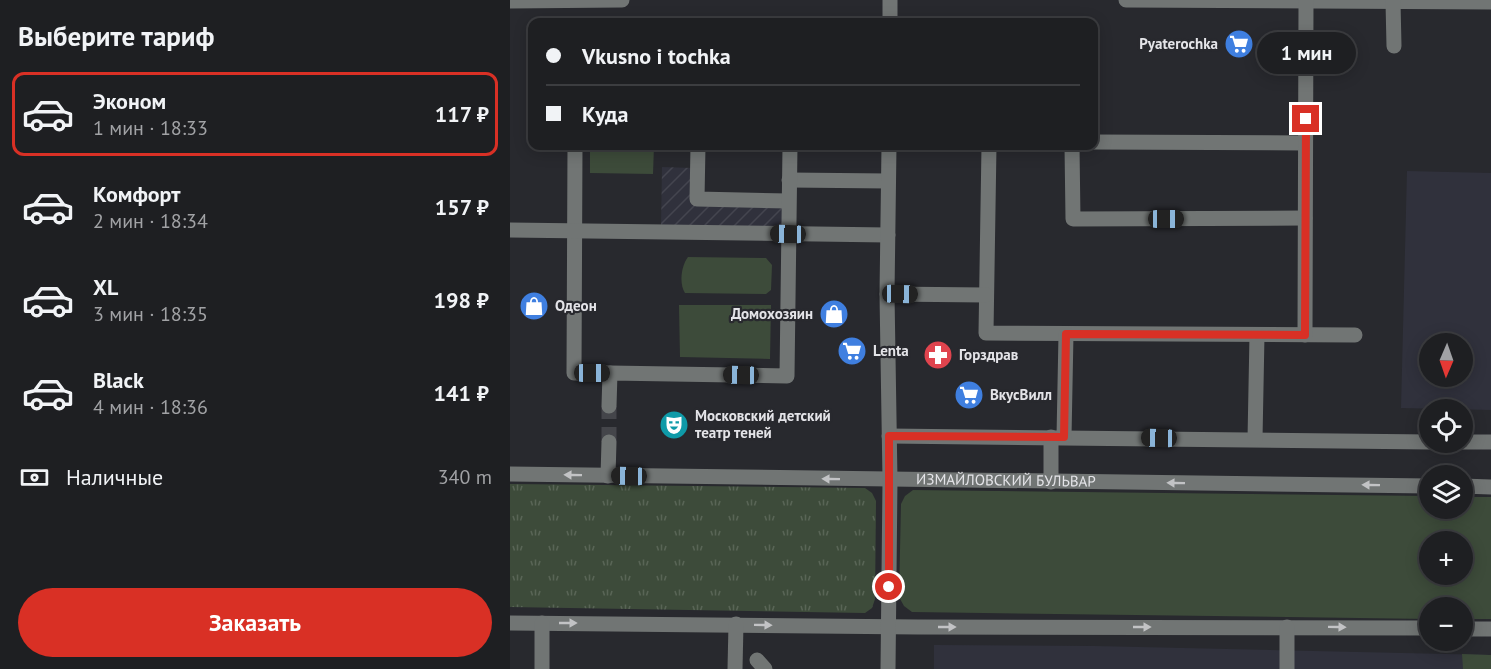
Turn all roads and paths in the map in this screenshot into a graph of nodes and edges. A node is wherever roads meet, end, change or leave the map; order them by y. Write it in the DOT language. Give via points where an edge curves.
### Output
graph roads {
  1 [pos="622,0"];
  2 [pos="890,0"];
  3 [pos="1126,0"];
  4 [pos="510,1"];
  5 [pos="1246,1"];
  6 [pos="1326,1"];
  7 [pos="1437,1"];
  8 [pos="1306,2"];
  9 [pos="1393,2"];
  10 [pos="1491,3"];
  11 [pos="890,18"];
  12 [pos="1394,46"];
  13 [pos="1098,142"];
  14 [pos="1305,143"];
  15 [pos="575,150"];
  16 [pos="698,150"];
  17 [pos="790,150"];
  18 [pos="889,150"];
  19 [pos="989,150"];
  20 [pos="1072,150"];
  21 [pos="789,180"];
  22 [pos="888,181"];
  23 [pos="788,201"];
  24 [pos="1305,218"];
  25 [pos="510,230"];
  26 [pos="574,231"];
  27 [pos="788,234"];
  28 [pos="888,235"];
  29 [pos="887,294"];
  30 [pos="986,295"];
  31 [pos="1066,334"];
  32 [pos="1257,335"];
  33 [pos="1305,335"];
  34 [pos="1355,335"];
  35 [pos="610,373"];
  36 [pos="609,406"];
  37 [pos="889,436"];
  38 [pos="1058,437"];
  39 [pos="1255,439"];
  40 [pos="609,442"];
  41 [pos="1419,442"];
  42 [pos="1473,442"];
  43 [pos="1491,442"];
  44 [pos="510,474"];
  45 [pos="608,476"];
  46 [pos="890,480"];
  47 [pos="1051,482"];
  48 [pos="1419,486"];
  49 [pos="1473,486"];
  50 [pos="1491,487"];
  51 [pos="510,623"];
  52 [pos="542,623"];
  53 [pos="736,624"];
  54 [pos="888,626"];
  55 [pos="1287,627"];
  56 [pos="1419,628"];
  57 [pos="1473,629"];
  58 [pos="1491,629"];
  59 [pos="542,669"];
  60 [pos="735,669"];
  61 [pos="888,669"];
  62 [pos="1287,669"];
  1 -- 4 [label="street"];
  2 -- 11 [label="street"];
  3 -- 5 [label="street"];
  5 -- 8 [label="street"];
  6 -- 8 [label="street"];
  6 -- 9 [label="street"];
  7 -- 9 [label="street"];
  7 -- 10 [label="street"];
  8 -- 14 [label="street"];
  9 -- 12 [label="street"];
  13 -- 14 [label="street"];
  14 -- 24 [label="street"];
  15 -- 26 [label="street"];
  16 -- 23 [label="street" via="697,199"];
  17 -- 21 [label="street"];
  18 -- 22 [label="street"];
  19 -- 30 [label="street"];
  20 -- 24 [label="street" via="1073,219"];
  21 -- 22 [label="street"];
  21 -- 23 [label="street"];
  22 -- 28 [label="street"];
  23 -- 27 [label="street"];
  24 -- 33 [label="street"];
  25 -- 26 [label="street"];
  26 -- 27 [label="street"];
  26 -- 35 [label="street" via="574,373"];
  27 -- 28 [label="street"];
  27 -- 35 [label="street" via="787,376"];
  28 -- 29 [label="street"];
  29 -- 30 [label="street"];
  29 -- 37 [label="street"];
  30 -- 31 [label="street" via="986,333"];
  31 -- 32 [label="street"];
  31 -- 38 [label="street"];
  32 -- 33 [label="street"];
  32 -- 39 [label="street"];
  33 -- 34 [label="street" via="1339,331"];
  35 -- 36 [label="street"];
  37 -- 38 [label="street"];
  37 -- 46 [label="street"];
  38 -- 39 [label="street"];
  38 -- 47 [label="street"];
  39 -- 41 [label="street"];
  40 -- 45 [label="street"];
  42 -- 43 [label="street"];
  45 -- 44 [label="street, ИЗМАЙЛОВСКИЙ БУЛЬВАР, one-way"];
  46 -- 45 [label="street, ИЗМАЙЛОВСКИЙ БУЛЬВАР, one-way"];
  46 -- 47 [label="street, ИЗМАЙЛОВСКИЙ БУЛЬВАР"];
  46 -- 54 [label="street"];
  48 -- 47 [label="street, ИЗМАЙЛОВСКИЙ БУЛЬВАР, one-way"];
  49 -- 50 [label="street"];
  51 -- 52 [label="street"];
  52 -- 53 [label="street, one-way"];
  52 -- 59 [label="street"];
  53 -- 54 [label="street, one-way"];
  53 -- 60 [label="street"];
  54 -- 55 [label="street, one-way"];
  54 -- 61 [label="street"];
  55 -- 56 [label="street, one-way"];
  55 -- 62 [label="street"];
  57 -- 58 [label="street"];
}
